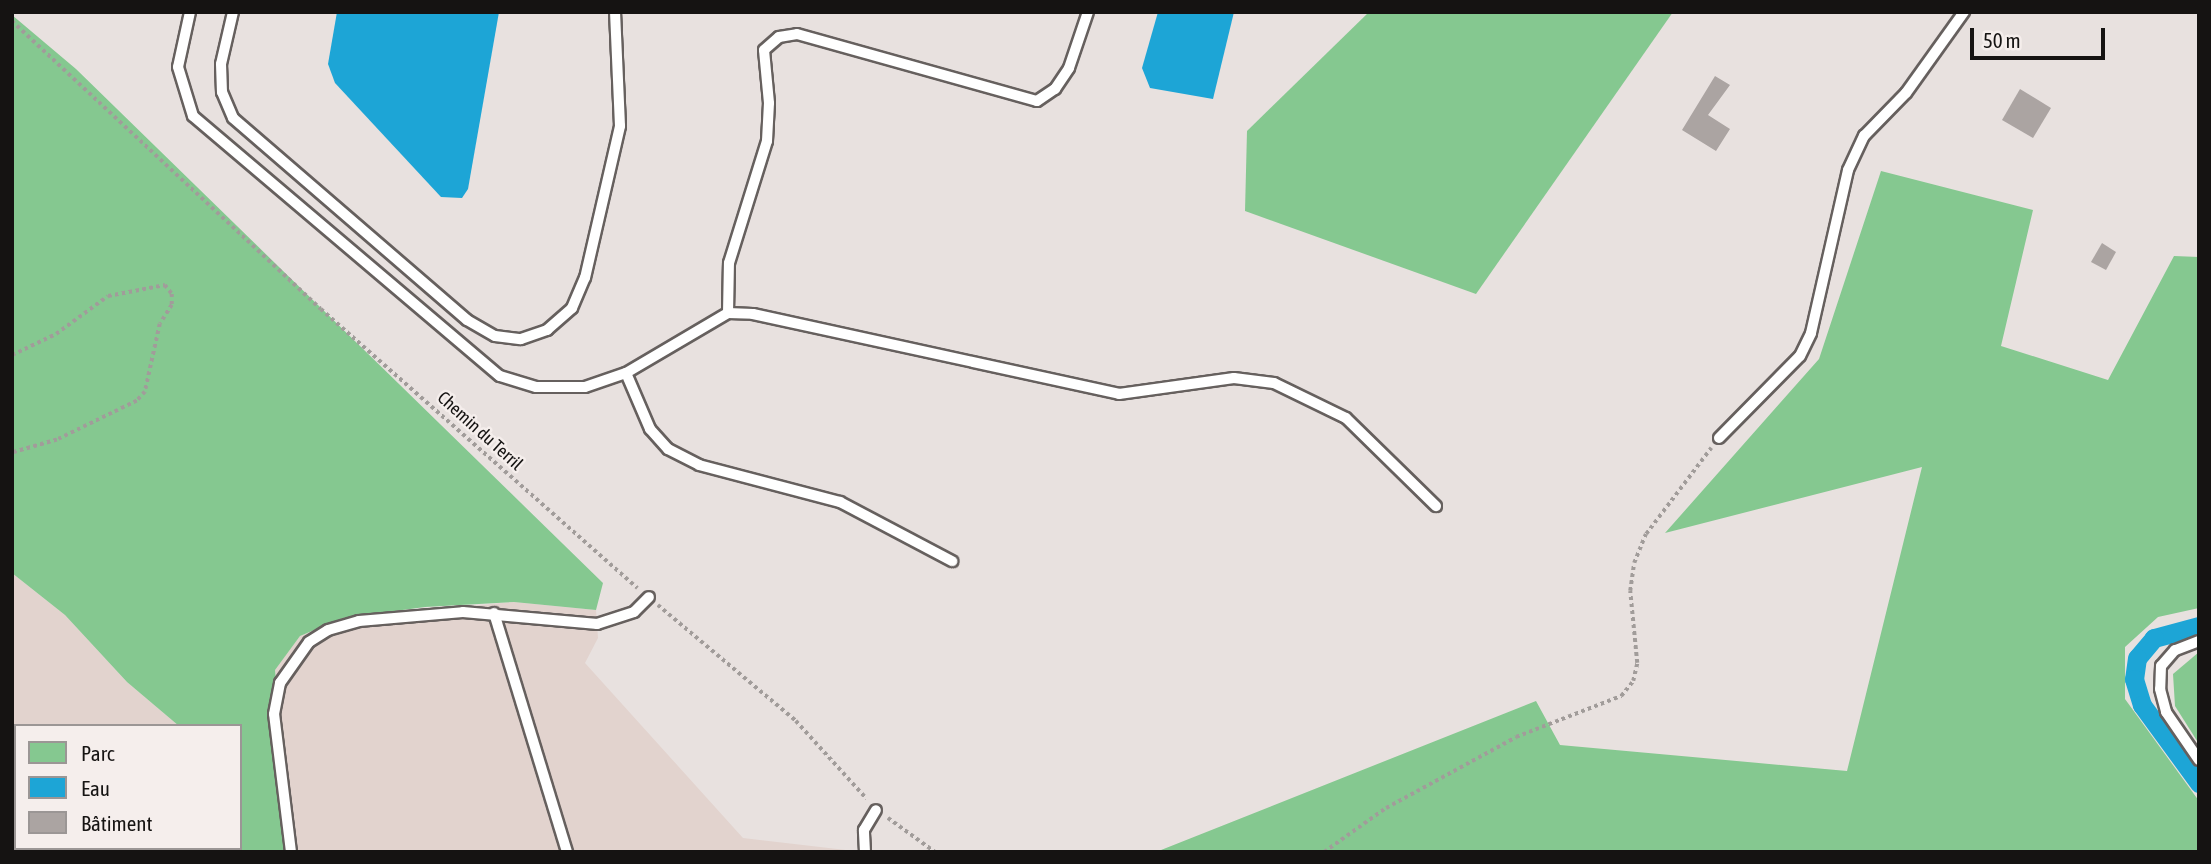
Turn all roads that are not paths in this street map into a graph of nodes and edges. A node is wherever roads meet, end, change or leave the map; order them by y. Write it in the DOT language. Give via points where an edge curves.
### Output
graph roads {
  1 [pos="190,12"];
  2 [pos="233,12"];
  3 [pos="615,12"];
  4 [pos="1088,12"];
  5 [pos="1964,12"];
  6 [pos="728,313"];
  7 [pos="626,373"];
  8 [pos="1719,438"];
  9 [pos="1436,506"];
  10 [pos="952,561"];
  11 [pos="649,597"];
  12 [pos="494,613"];
  13 [pos="2199,641"];
  14 [pos="2199,760"];
  15 [pos="876,810"];
  16 [pos="291,852"];
  17 [pos="567,852"];
  18 [pos="865,852"];
  1 -- 7 [label="lane" via="178,67 193,116 500,376 536,387 585,387"];
  2 -- 3 [label="lane" via="221,64 222,92 233,118 467,320 495,335 521,339 547,330 572,308 585,278 620,126"];
  4 -- 6 [label="lane" via="1069,68 1055,89 1037,101 797,34 779,37 764,50 769,103 766,141 729,263"];
  5 -- 8 [label="lane" via="1906,93 1859,147 1834,218 1823,288 1800,356"];
  6 -- 7 [label="lane"];
  6 -- 9 [label="lane" via="753,314 1119,394 1234,378 1274,383 1346,418"];
  7 -- 10 [label="lane" via="650,429 668,449 699,465 840,502"];
  11 -- 12 [label="lane" via="634,612 597,624"];
  12 -- 16 [label="lane" via="359,621 328,630 309,642 291,663 280,683 274,714"];
  12 -- 17 [label="lane"];
  13 -- 14 [label="lane" via="2175,650 2161,666 2160,689 2165,712"];
  15 -- 18 [label="lane" via="864,831"];
}
